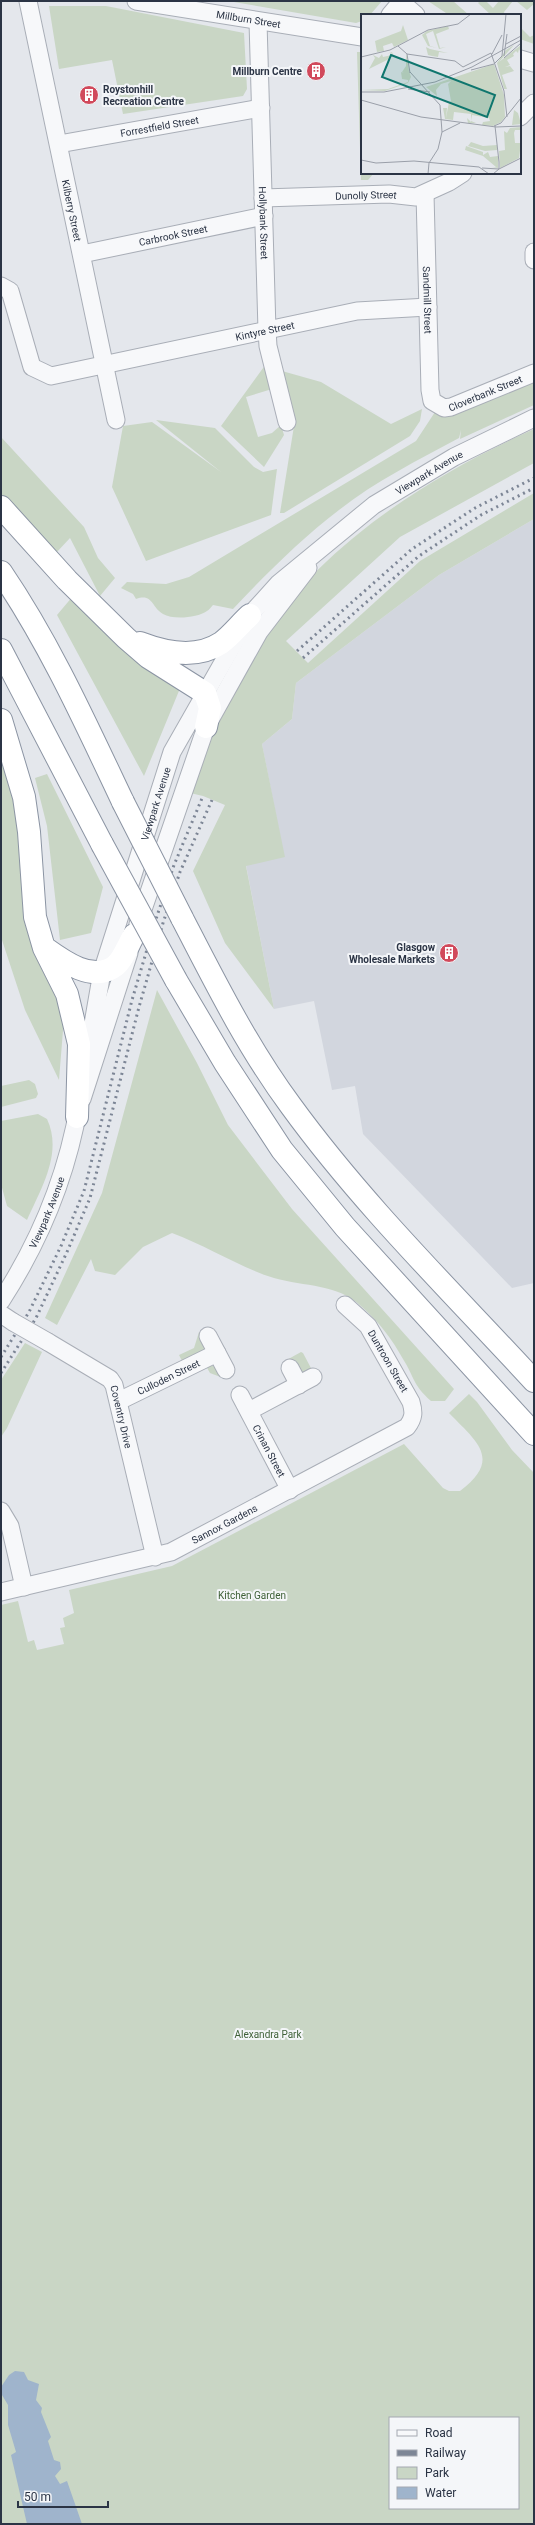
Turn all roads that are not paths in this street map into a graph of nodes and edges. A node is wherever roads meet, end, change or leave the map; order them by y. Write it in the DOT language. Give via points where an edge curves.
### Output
graph roads {
  1 [pos="28,1"];
  2 [pos="136,1"];
  3 [pos="400,2"];
  4 [pos="391,14"];
  5 [pos="415,14"];
  6 [pos="258,22"];
  7 [pos="361,37"];
  8 [pos="521,59"];
  9 [pos="534,63"];
  10 [pos="534,104"];
  11 [pos="261,108"];
  12 [pos="521,116"];
  13 [pos="59,144"];
  14 [pos="461,174"];
  15 [pos="425,194"];
  16 [pos="263,198"];
  17 [pos="264,216"];
  18 [pos="534,252"];
  19 [pos="82,254"];
  20 [pos="534,260"];
  21 [pos="1,286"];
  22 [pos="428,307"];
  23 [pos="267,330"];
  24 [pos="104,365"];
  25 [pos="534,373"];
  26 [pos="436,404"];
  27 [pos="534,418"];
  28 [pos="116,420"];
  29 [pos="287,422"];
  30 [pos="1,508"];
  31 [pos="332,538"];
  32 [pos="1,572"];
  33 [pos="250,615"];
  34 [pos="126,638"];
  35 [pos="1,650"];
  36 [pos="205,693"];
  37 [pos="1,720"];
  38 [pos="206,727"];
  39 [pos="134,935"];
  40 [pos="44,948"];
  41 [pos="102,972"];
  42 [pos="76,1118"];
  43 [pos="1,1301"];
  44 [pos="346,1305"];
  45 [pos="7,1318"];
  46 [pos="208,1336"];
  47 [pos="217,1353"];
  48 [pos="290,1368"];
  49 [pos="226,1370"];
  50 [pos="313,1377"];
  51 [pos="534,1381"];
  52 [pos="298,1385"];
  53 [pos="240,1395"];
  54 [pos="119,1401"];
  55 [pos="411,1402"];
  56 [pos="249,1411"];
  57 [pos="534,1434"];
  58 [pos="290,1490"];
  59 [pos="1,1511"];
  60 [pos="155,1557"];
  61 [pos="24,1587"];
  62 [pos="1,1592"];
  1 -- 13 [label="street, Kilberry Street"];
  2 -- 6 [label="street, Millburn Street"];
  3 -- 4 [label="street"];
  3 -- 5 [label="street"];
  6 -- 7 [label="street, Millburn Street"];
  6 -- 11 [label="street, Hollybank Street"];
  8 -- 9 [label="street"];
  10 -- 12 [label="street"];
  11 -- 13 [label="street, Forrestfield Street"];
  11 -- 16 [label="street, Hollybank Street"];
  13 -- 19 [label="street, Kilberry Street"];
  14 -- 15 [label="street, Dunolly Street"];
  15 -- 16 [label="street, Dunolly Street" via="411,197 389,194"];
  15 -- 22 [label="street, Sandmill Street"];
  16 -- 17 [label="street, Hollybank Street"];
  17 -- 19 [label="street, Carbrook Street"];
  17 -- 23 [label="street, Hollybank Street"];
  18 -- 20 [label="street"];
  19 -- 24 [label="street, Kilberry Street"];
  21 -- 24 [label="street, Kintyre Street" via="10,291 32,367 51,376"];
  22 -- 23 [label="street, Kintyre Street" via="368,309"];
  22 -- 26 [label="street, Sandmill Street" via="430,390 432,401"];
  23 -- 24 [label="street, Kintyre Street"];
  23 -- 29 [label="street, Hollybank Street" via="268,346"];
  24 -- 28 [label="street, Kilberry Street"];
  25 -- 26 [label="street, Cloverbank Street" via="451,407 444,408"];
  27 -- 31 [label="street, Viewpark Avenue" via="474,446 426,473 374,505"];
  30 -- 34 [label="highway" via="67,580"];
  31 -- 33 [label="street, Viewpark Avenue" via="278,583"];
  31 -- 38 [label="street, Viewpark Avenue" via="259,632"];
  32 -- 51 [label="highway, bridge" via="30,618 74,701 182,918 252,1046 300,1118 359,1191"];
  33 -- 34 [label="highway" via="222,642 208,649 192,652 164,650"];
  33 -- 36 [label="street, Viewpark Avenue"];
  34 -- 36 [label="highway" via="148,656"];
  35 -- 57 [label="highway, bridge" via="176,980 225,1063 282,1150 345,1228"];
  36 -- 38 [label="highway" via="210,708"];
  36 -- 41 [label="street, Viewpark Avenue" via="172,752"];
  37 -- 40 [label="highway" via="24,797 36,917"];
  38 -- 39 [label="street, Viewpark Avenue"];
  39 -- 41 [label="highway" via="116,966"];
  39 -- 42 [label="street, Viewpark Avenue"];
  40 -- 41 [label="highway" via="73,967"];
  40 -- 42 [label="highway" via="67,994 79,1044"];
  41 -- 42 [label="street, Viewpark Avenue"];
  42 -- 43 [label="street, Viewpark Avenue" via="64,1171 51,1206"];
  44 -- 55 [label="street, Duntroon Street" via="368,1326"];
  45 -- 54 [label="street, Coventry Drive, bridge" via="110,1379"];
  46 -- 47 [label="street"];
  47 -- 49 [label="street"];
  47 -- 54 [label="street, Culloden Street"];
  48 -- 52 [label="street"];
  50 -- 52 [label="street"];
  52 -- 56 [label="street"];
  53 -- 56 [label="street, Crinan Street"];
  54 -- 60 [label="street, Coventry Drive"];
  55 -- 58 [label="street, Sannox Gardens" via="414,1412 407,1427"];
  56 -- 58 [label="street, Crinan Street"];
  58 -- 60 [label="street, Sannox Gardens" via="171,1552"];
  59 -- 61 [label="street" via="10,1526"];
  60 -- 61 [label="street, Sannox Gardens"];
  61 -- 62 [label="street, Sannox Gardens"];
}
